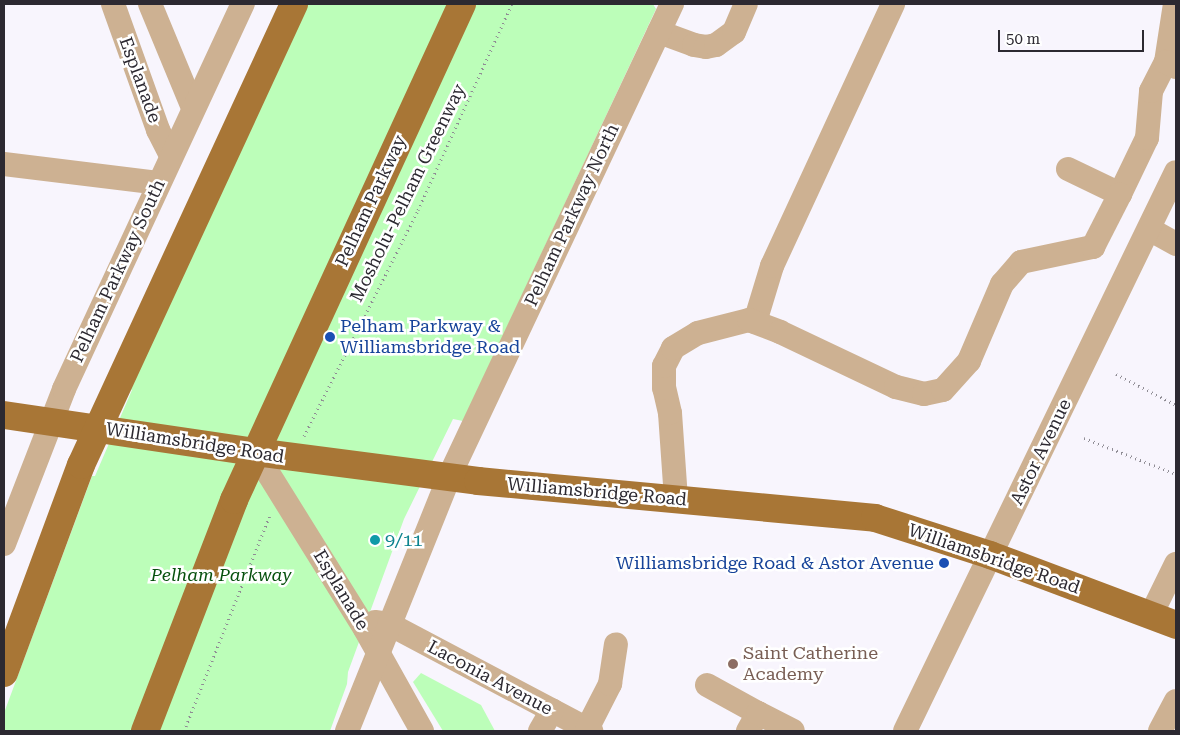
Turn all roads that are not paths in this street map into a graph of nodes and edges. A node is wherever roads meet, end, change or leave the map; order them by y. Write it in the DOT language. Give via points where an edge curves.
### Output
graph roads {
  1 [pos="112,4"];
  2 [pos="150,4"];
  3 [pos="243,4"];
  4 [pos="294,4"];
  5 [pos="462,4"];
  6 [pos="672,4"];
  7 [pos="746,4"];
  8 [pos="893,4"];
  9 [pos="1175,4"];
  10 [pos="659,32"];
  11 [pos="1171,64"];
  12 [pos="193,108"];
  13 [pos="171,156"];
  14 [pos="4,164"];
  15 [pos="1068,169"];
  16 [pos="1176,172"];
  17 [pos="158,183"];
  18 [pos="1120,194"];
  19 [pos="1149,229"];
  20 [pos="1176,244"];
  21 [pos="755,322"];
  22 [pos="4,415"];
  23 [pos="50,421"];
  24 [pos="98,428"];
  25 [pos="255,452"];
  26 [pos="449,477"];
  27 [pos="676,499"];
  28 [pos="4,544"];
  29 [pos="990,556"];
  30 [pos="1176,564"];
  31 [pos="1151,615"];
  32 [pos="357,618"];
  33 [pos="389,624"];
  34 [pos="1176,625"];
  35 [pos="616,644"];
  36 [pos="377,653"];
  37 [pos="4,673"];
  38 [pos="707,684"];
  39 [pos="1176,701"];
  40 [pos="552,710"];
  41 [pos="753,722"];
  42 [pos="589,730"];
  43 [pos="145,731"];
  44 [pos="347,731"];
  45 [pos="422,731"];
  46 [pos="540,731"];
  47 [pos="793,731"];
  48 [pos="905,731"];
  49 [pos="1160,731"];
  1 -- 13 [label="street, Esplanade" via="158,130"];
  2 -- 12 [label="street, Esplanade"];
  3 -- 12 [label="street, Pelham Parkway South"];
  4 -- 24 [label="main road"];
  5 -- 25 [label="main road, Pelham Parkway"];
  6 -- 10 [label="street, Pelham Parkway North"];
  7 -- 10 [label="street" via="734,32 716,45 694,45"];
  8 -- 21 [label="street" via="772,266"];
  9 -- 11 [label="street"];
  10 -- 26 [label="street, Pelham Parkway North"];
  11 -- 18 [label="street" via="1151,91 1147,138"];
  12 -- 13 [label="street, Pelham Parkway South"];
  13 -- 17 [label="street, Pelham Parkway South"];
  14 -- 17 [label="street"];
  15 -- 18 [label="street"];
  16 -- 19 [label="street, Astor Avenue"];
  17 -- 23 [label="street, Pelham Parkway South"];
  18 -- 21 [label="street" via="1093,247 1021,262 1002,284 969,361 943,390 924,394 896,387"];
  19 -- 20 [label="street"];
  19 -- 29 [label="street, Astor Avenue"];
  21 -- 27 [label="street" via="749,320 698,333 673,348 664,366"];
  22 -- 23 [label="main road, Williamsbridge Road"];
  23 -- 24 [label="main road, Williamsbridge Road"];
  23 -- 28 [label="street, Pelham Parkway South"];
  24 -- 25 [label="main road, Williamsbridge Road"];
  24 -- 37 [label="main road" via="81,465"];
  25 -- 26 [label="main road, Williamsbridge Road"];
  25 -- 32 [label="street, Esplanade"];
  25 -- 43 [label="main road, Pelham Parkway"];
  26 -- 27 [label="main road, Williamsbridge Road"];
  26 -- 33 [label="street, Pelham Parkway North"];
  27 -- 29 [label="main road, Williamsbridge Road" via="874,518"];
  29 -- 31 [label="main road, Williamsbridge Road"];
  29 -- 48 [label="street, Astor Avenue"];
  30 -- 31 [label="street"];
  31 -- 34 [label="main road, Williamsbridge Road"];
  32 -- 33 [label="street, Laconia Avenue"];
  32 -- 36 [label="street, Esplanade"];
  33 -- 36 [label="street, Pelham Parkway North"];
  33 -- 40 [label="street, Laconia Avenue"];
  35 -- 42 [label="street" via="610,684"];
  36 -- 44 [label="street, Pelham Parkway North"];
  36 -- 45 [label="street, Esplanade"];
  38 -- 41 [label="street"];
  39 -- 49 [label="street"];
  40 -- 42 [label="street, Laconia Avenue"];
  40 -- 46 [label="street"];
  41 -- 47 [label="street"];
}
